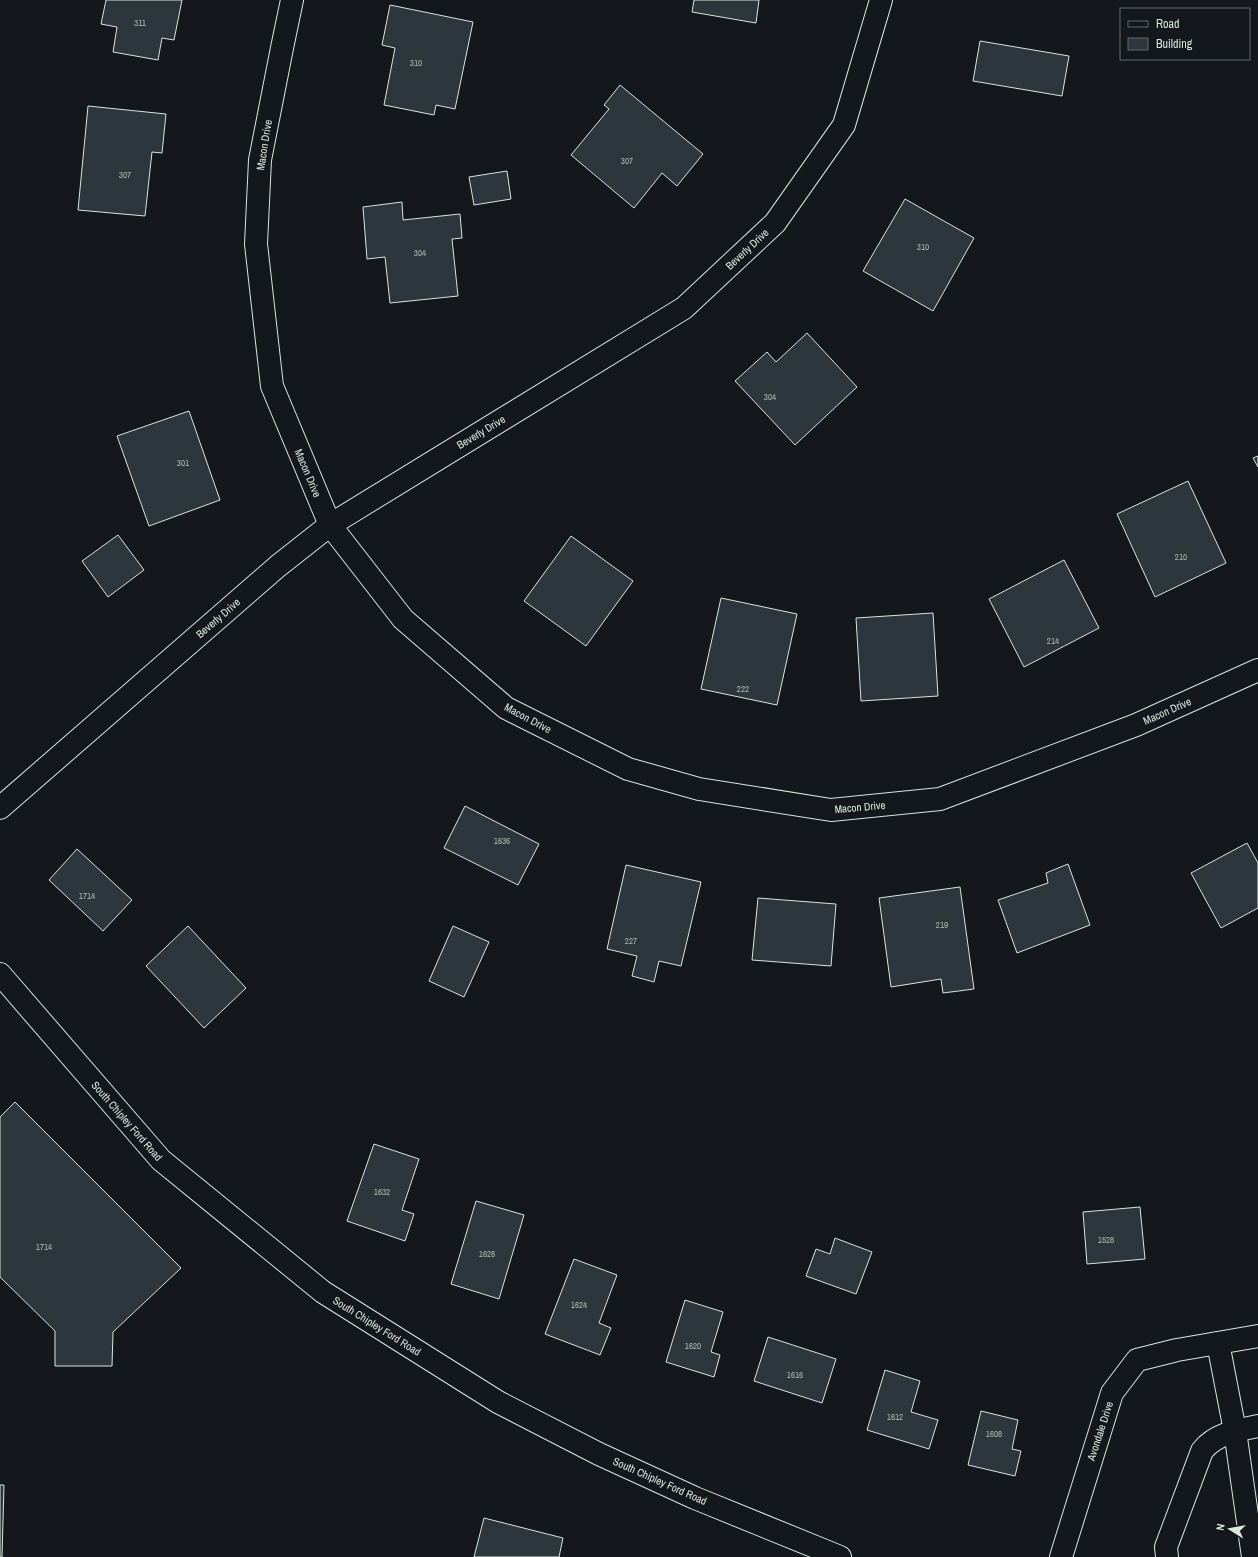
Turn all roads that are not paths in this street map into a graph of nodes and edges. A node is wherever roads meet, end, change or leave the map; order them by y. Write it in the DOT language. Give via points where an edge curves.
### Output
graph roads {
  1 [pos="292,0"];
  2 [pos="881,0"];
  3 [pos="330,525"];
  4 [pos="1258,670"];
  5 [pos="0,808"];
  6 [pos="0,974"];
  7 [pos="1258,1336"];
  8 [pos="1218,1343"];
  9 [pos="1258,1426"];
  10 [pos="1235,1431"];
  11 [pos="840,1557"];
  12 [pos="1060,1557"];
  13 [pos="1167,1557"];
  14 [pos="1253,1557"];
  1 -- 3 [label="street, Macon Drive" via="260,160 256,244 272,386"];
  2 -- 3 [label="street, Beverly Drive" via="844,125 775,223 684,308"];
  3 -- 4 [label="street, Macon Drive" via="403,619 506,708 628,769 699,788 831,810 940,799 1136,725"];
  3 -- 5 [label="street, Beverly Drive" via="272,571"];
  6 -- 11 [label="street, South Chipley Ford Road" via="161,1160 322,1292 498,1402 599,1454 695,1498"];
  7 -- 8 [label="street, Avondale Drive"];
  8 -- 10 [label="street"];
  8 -- 12 [label="street, Avondale Drive" via="1138,1360 1112,1393"];
  9 -- 10 [label="street"];
  10 -- 13 [label="street" via="1209,1442 1202,1451 1166,1547"];
  10 -- 14 [label="street"];
}
